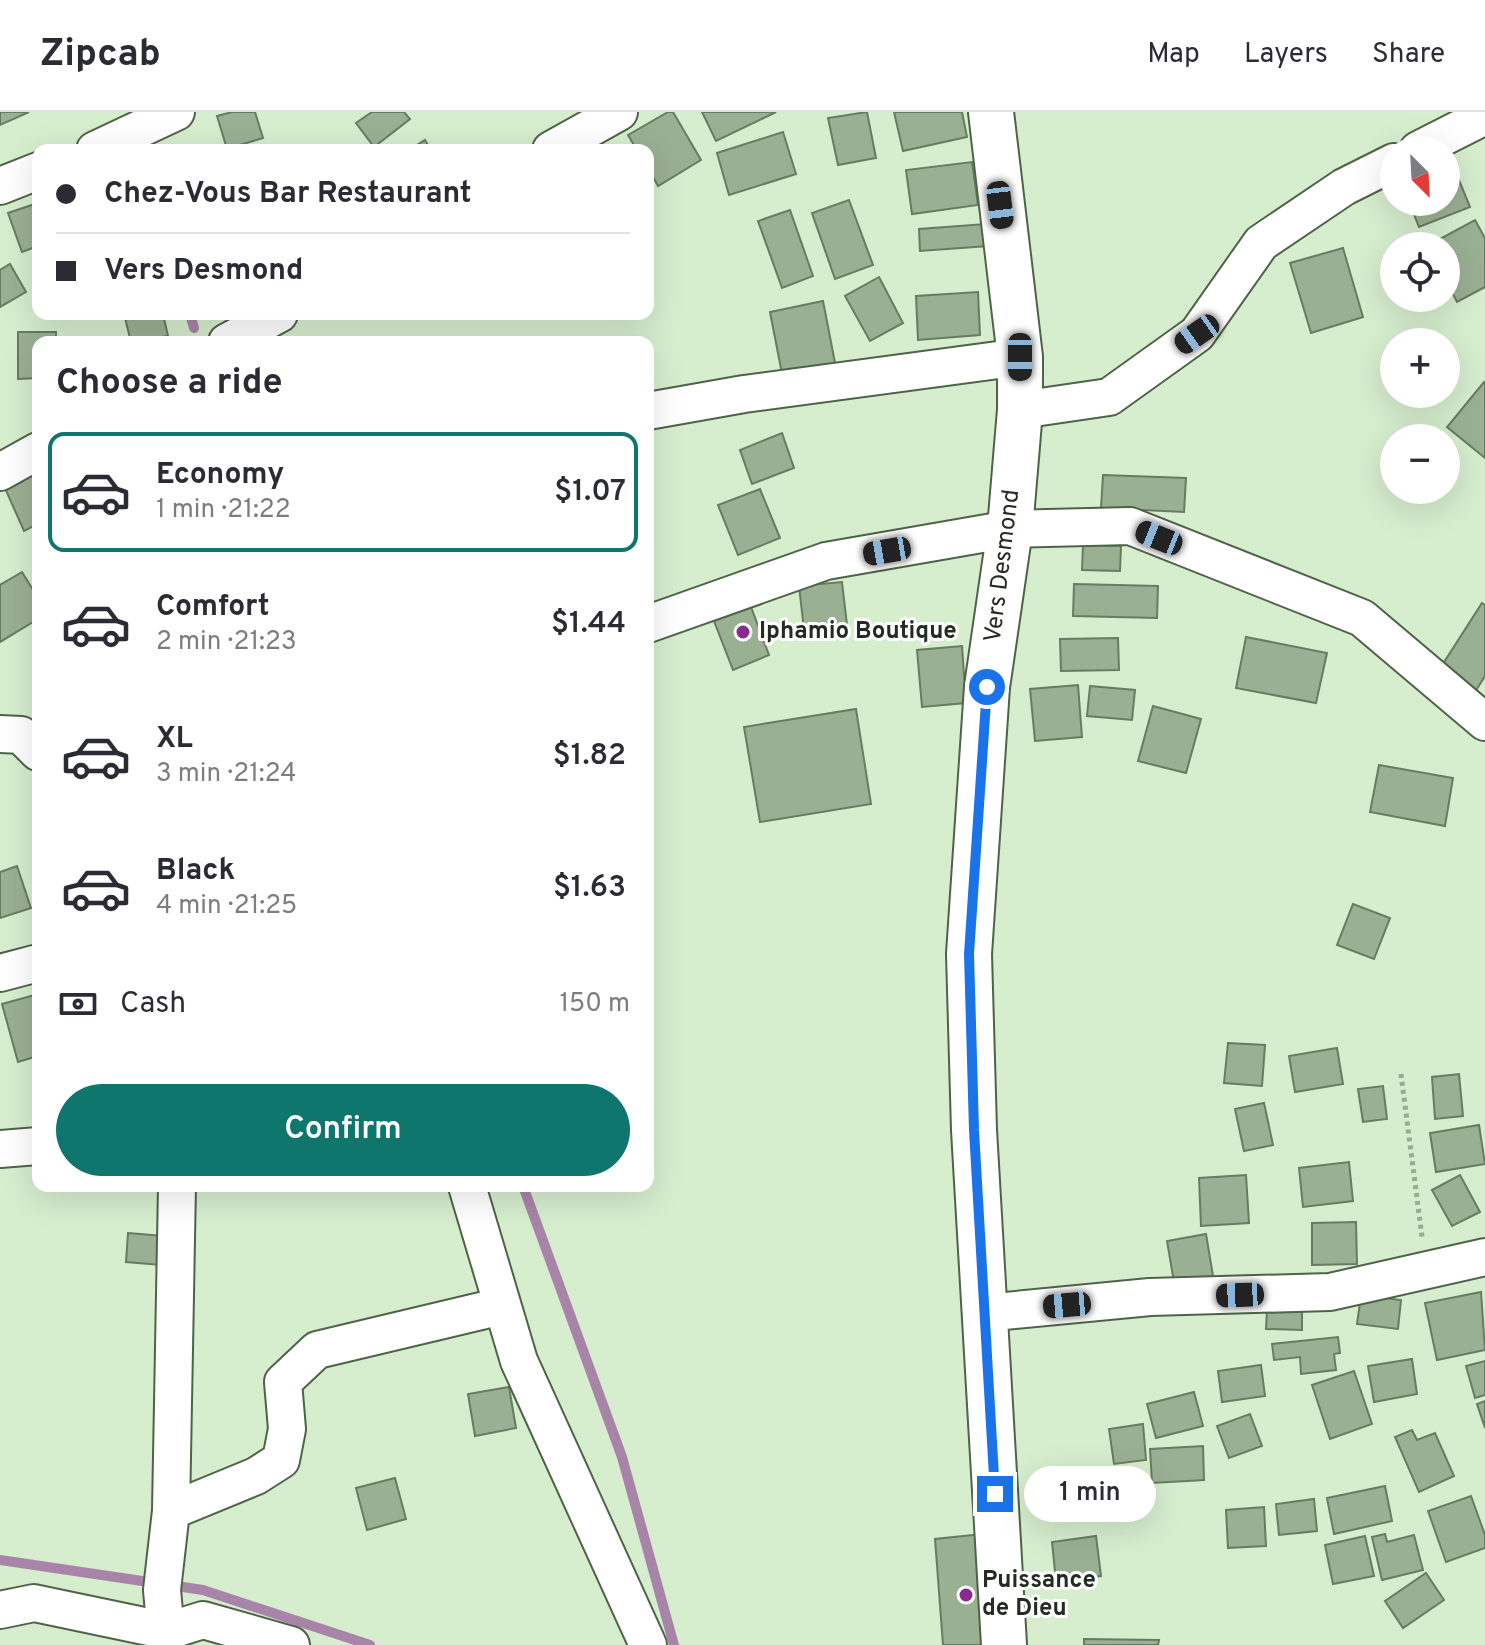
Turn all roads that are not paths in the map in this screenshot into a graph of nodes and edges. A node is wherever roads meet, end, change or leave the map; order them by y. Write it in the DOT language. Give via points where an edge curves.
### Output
graph roads {
  1 [pos="619,112"];
  2 [pos="991,112"];
  3 [pos="1485,116"];
  4 [pos="1446,136"];
  5 [pos="562,144"];
  6 [pos="1380,169"];
  7 [pos="32,173"];
  8 [pos="0,186"];
  9 [pos="268,320"];
  10 [pos="238,336"];
  11 [pos="1020,357"];
  12 [pos="654,410"];
  13 [pos="1020,410"];
  14 [pos="32,454"];
  15 [pos="0,472"];
  16 [pos="1010,529"];
  17 [pos="654,622"];
  18 [pos="1485,722"];
  19 [pos="0,734"];
  20 [pos="32,746"];
  21 [pos="32,965"];
  22 [pos="0,973"];
  23 [pos="32,1146"];
  24 [pos="0,1149"];
  25 [pos="177,1192"];
  26 [pos="469,1192"];
  27 [pos="1485,1257"];
  28 [pos="502,1306"];
  29 [pos="984,1313"];
  30 [pos="171,1511"];
  31 [pos="0,1610"];
  32 [pos="168,1638"];
  33 [pos="291,1645"];
  34 [pos="648,1645"];
  35 [pos="1004,1645"];
  1 -- 5 [label="street"];
  2 -- 11 [label="main road, Vers Desmond"];
  3 -- 4 [label="street"];
  6 -- 13 [label="street" via="1261,243 1197,334 1109,397"];
  7 -- 8 [label="street"];
  9 -- 10 [label="street"];
  11 -- 12 [label="street"];
  11 -- 13 [label="main road, Vers Desmond"];
  13 -- 16 [label="main road, Vers Desmond"];
  14 -- 15 [label="street"];
  16 -- 17 [label="street" via="826,561"];
  16 -- 18 [label="street" via="1130,526 1362,618"];
  16 -- 29 [label="main road, Vers Desmond" via="987,687 969,954"];
  19 -- 20 [label="street" via="21,735"];
  21 -- 22 [label="street"];
  23 -- 24 [label="street"];
  25 -- 30 [label="street"];
  26 -- 28 [label="street"];
  27 -- 29 [label="street" via="1330,1292 1150,1297"];
  28 -- 30 [label="street" via="317,1350 283,1382 287,1429 281,1460 256,1476"];
  28 -- 34 [label="street" via="519,1361"];
  29 -- 35 [label="main road, Vers Desmond"];
  30 -- 32 [label="street" via="165,1578"];
  31 -- 32 [label="street" via="34,1603"];
  32 -- 33 [label="street" via="203,1620"];
}
